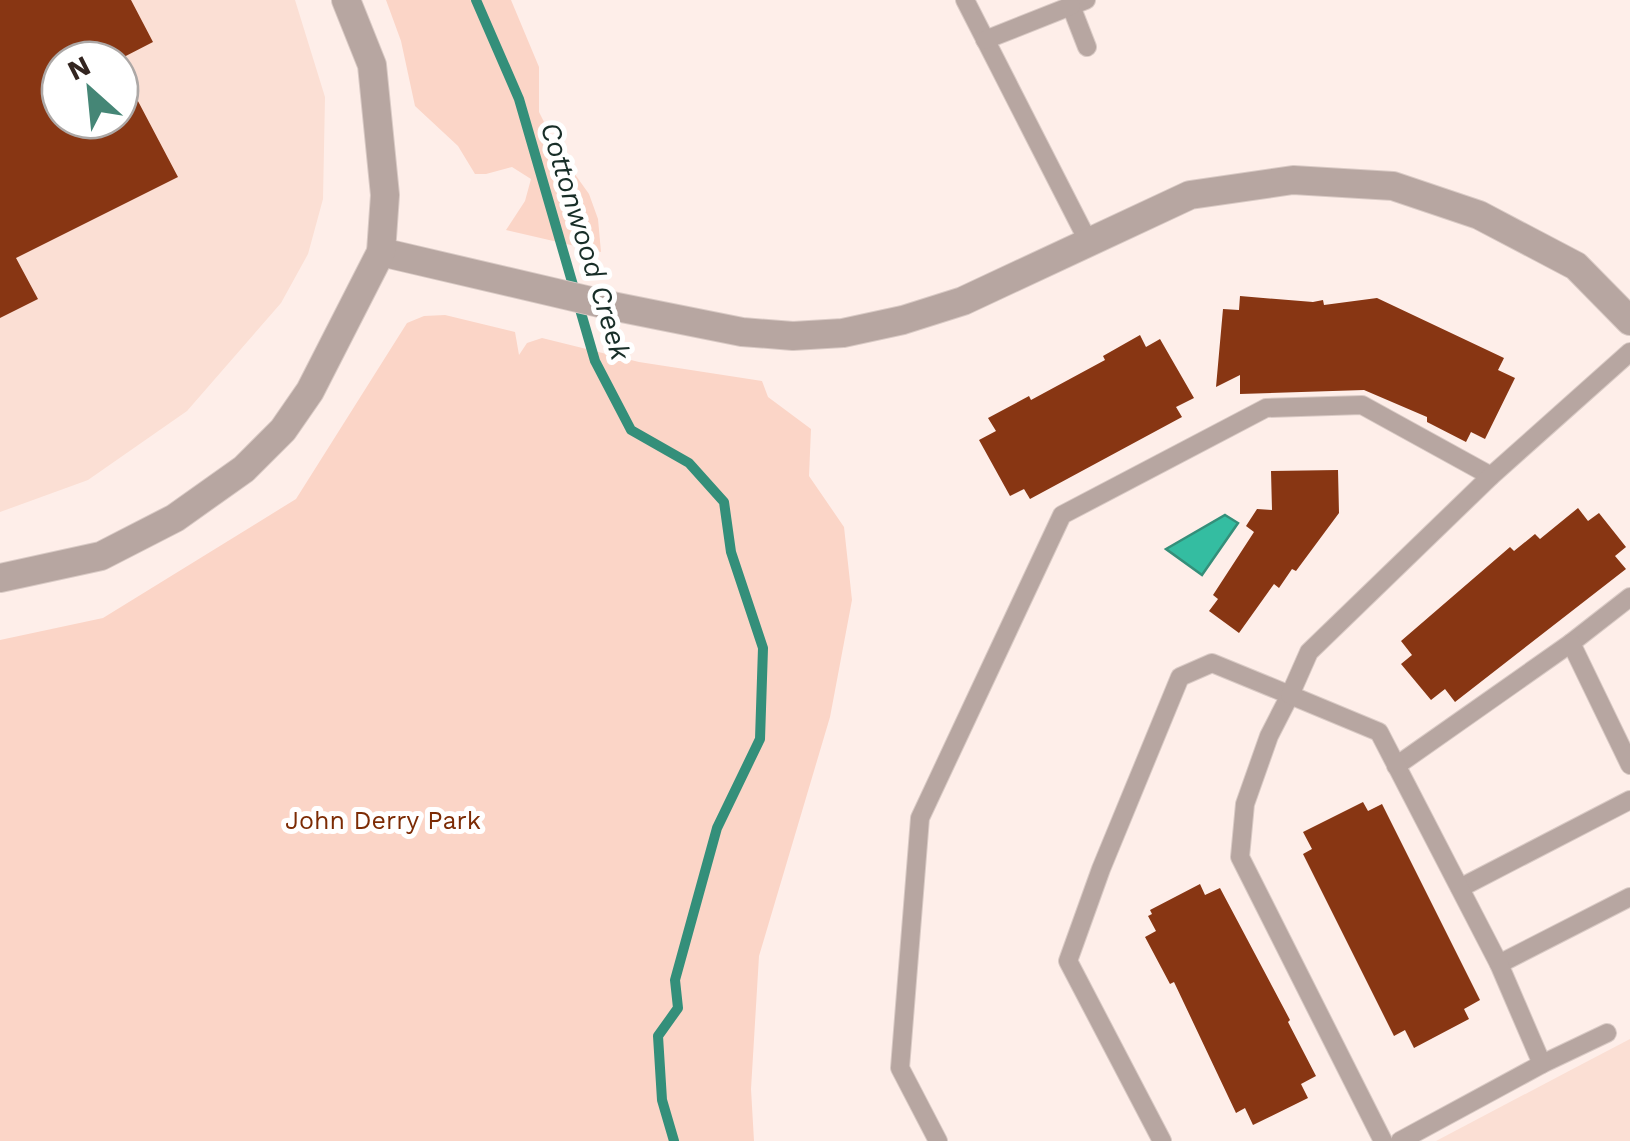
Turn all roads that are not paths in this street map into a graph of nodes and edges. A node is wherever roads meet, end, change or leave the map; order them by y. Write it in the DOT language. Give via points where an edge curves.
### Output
graph roads {
  1 [pos="346,0"];
  2 [pos="964,0"];
  3 [pos="1079,3"];
  4 [pos="985,40"];
  5 [pos="1087,47"];
  6 [pos="1088,242"];
  7 [pos="381,252"];
  8 [pos="1630,320"];
  9 [pos="1630,352"];
  10 [pos="1491,476"];
  11 [pos="0,578"];
  12 [pos="1630,596"];
  13 [pos="1571,643"];
  14 [pos="1290,695"];
  15 [pos="1630,764"];
  16 [pos="1396,766"];
  17 [pos="1630,800"];
  18 [pos="1460,888"];
  19 [pos="1630,897"];
  20 [pos="1499,964"];
  21 [pos="1607,1033"];
  22 [pos="1542,1064"];
  23 [pos="938,1141"];
  24 [pos="1162,1141"];
  25 [pos="1383,1141"];
  26 [pos="1400,1141"];
  1 -- 7 [label="street" via="372,66 385,194"];
  2 -- 4 [label="lane"];
  3 -- 4 [label="lane"];
  3 -- 5 [label="lane"];
  4 -- 6 [label="lane"];
  6 -- 7 [label="street" via="964,301 903,320 843,333 768,335"];
  6 -- 8 [label="street" via="1190,194 1293,180 1393,186 1479,215 1576,266"];
  7 -- 11 [label="street" via="298,412 244,469 126,545"];
  9 -- 10 [label="lane"];
  10 -- 14 [label="lane" via="1309,652"];
  10 -- 23 [label="lane" via="1362,405 1266,408 1062,514 920,818 900,1068"];
  12 -- 13 [label="lane"];
  13 -- 15 [label="lane"];
  13 -- 16 [label="lane"];
  14 -- 16 [label="lane" via="1380,732"];
  14 -- 24 [label="lane" via="1212,663 1180,677 1068,961"];
  14 -- 25 [label="lane" via="1244,804 1240,858"];
  16 -- 18 [label="lane"];
  17 -- 18 [label="lane"];
  18 -- 20 [label="lane"];
  19 -- 20 [label="lane"];
  20 -- 22 [label="lane"];
  21 -- 22 [label="lane"];
  22 -- 26 [label="lane"];
}
